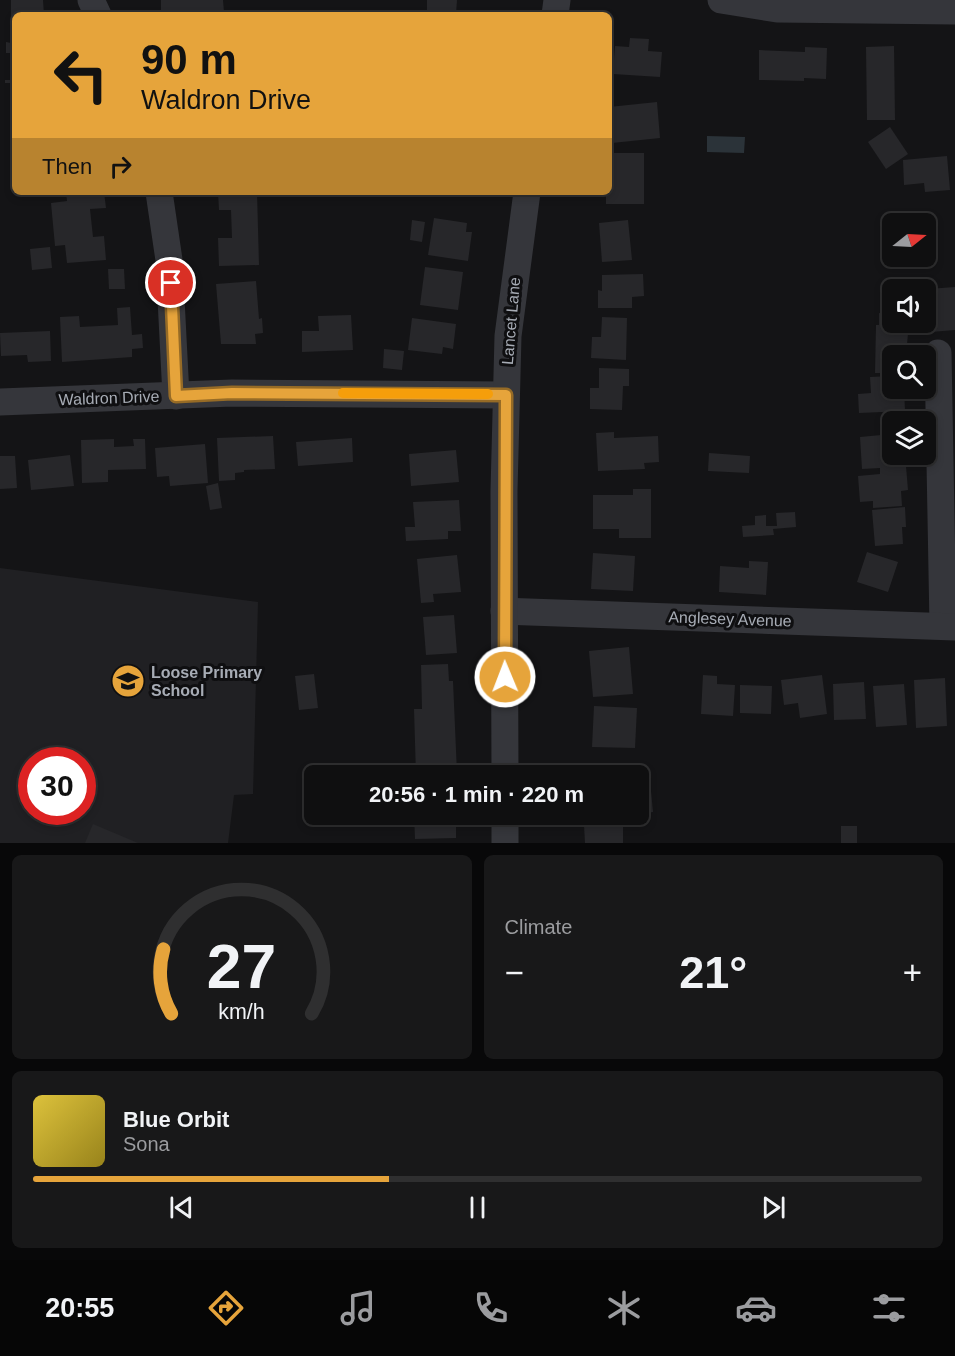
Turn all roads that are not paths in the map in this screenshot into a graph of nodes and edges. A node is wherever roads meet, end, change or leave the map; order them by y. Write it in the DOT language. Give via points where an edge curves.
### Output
graph roads {
  1 [pos="721,0"];
  2 [pos="955,11"];
  3 [pos="159,195"];
  4 [pos="527,195"];
  5 [pos="938,353"];
  6 [pos="947,388"];
  7 [pos="506,395"];
  8 [pos="176,396"];
  9 [pos="0,402"];
  10 [pos="504,611"];
  11 [pos="949,627"];
  12 [pos="505,765"];
  13 [pos="505,825"];
  14 [pos="505,843"];
  1 -- 2 [label="street" via="777,9"];
  3 -- 8 [label="street" via="169,260"];
  4 -- 7 [label="street, Lancet Lane" via="508,336"];
  5 -- 6 [label="street"];
  6 -- 11 [label="street"];
  7 -- 8 [label="street, Waldron Drive"];
  7 -- 10 [label="street, Lancet Lane"];
  8 -- 9 [label="street, Waldron Drive"];
  10 -- 11 [label="street, Anglesey Avenue"];
  10 -- 12 [label="street, Lancet Lane"];
  13 -- 14 [label="street"];
}
